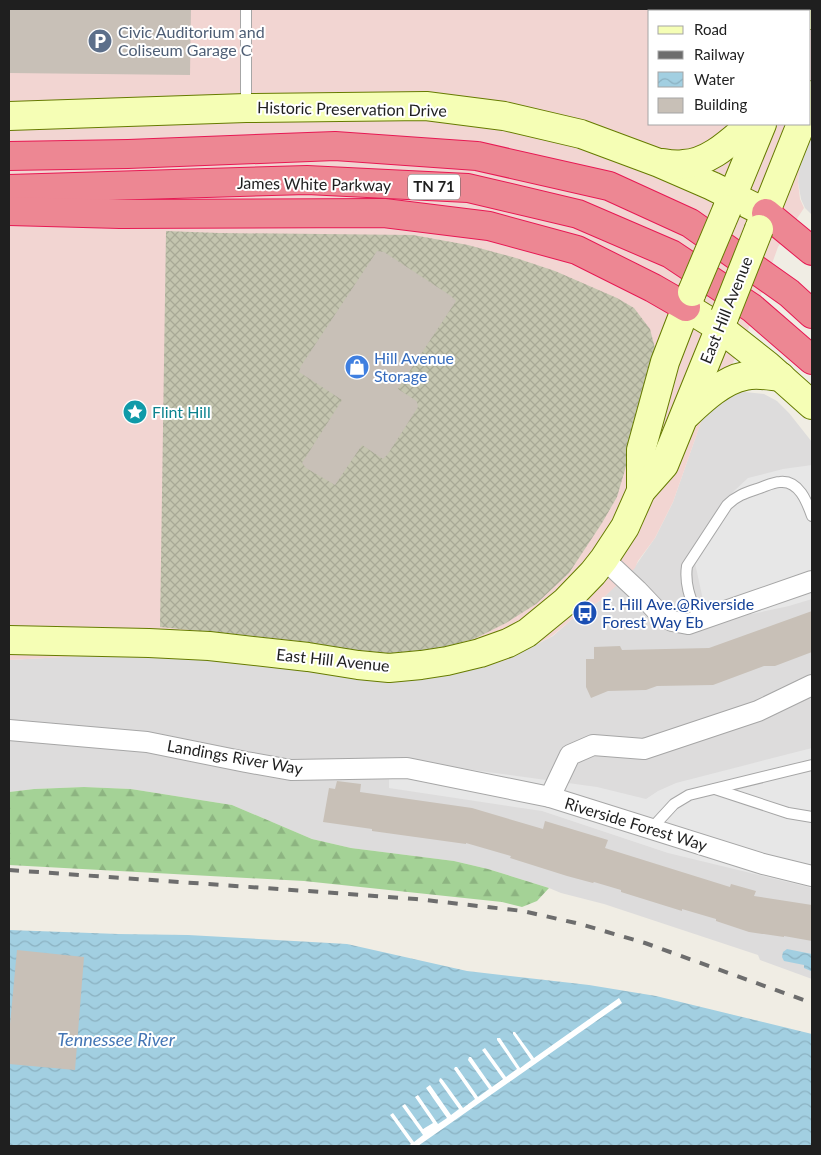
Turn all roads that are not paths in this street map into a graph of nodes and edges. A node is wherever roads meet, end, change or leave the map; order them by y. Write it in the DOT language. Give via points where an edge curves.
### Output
graph roads {
  1 [pos="246,9"];
  2 [pos="246,108"];
  3 [pos="9,116"];
  4 [pos="750,125"];
  5 [pos="762,125"];
  6 [pos="801,125"];
  7 [pos="9,156"];
  8 [pos="659,163"];
  9 [pos="9,189"];
  10 [pos="730,203"];
  11 [pos="9,211"];
  12 [pos="762,221"];
  13 [pos="812,251"];
  14 [pos="689,300"];
  15 [pos="812,314"];
  16 [pos="722,321"];
  17 [pos="812,360"];
  18 [pos="781,377"];
  19 [pos="812,405"];
  20 [pos="683,417"];
  21 [pos="641,491"];
  22 [pos="812,516"];
  23 [pos="604,559"];
  24 [pos="812,581"];
  25 [pos="699,620"];
  26 [pos="9,640"];
  27 [pos="812,685"];
  28 [pos="9,730"];
  29 [pos="812,765"];
  30 [pos="715,789"];
  31 [pos="550,797"];
  32 [pos="812,817"];
  33 [pos="651,829"];
  34 [pos="812,876"];
  1 -- 2 [label="lane"];
  2 -- 3 [label="main road, Historic Preservation Drive"];
  2 -- 8 [label="main road, Historic Preservation Drive" via="426,106 494,115 581,134"];
  4 -- 8 [label="main road" via="720,150 698,161"];
  5 -- 10 [label="main road, East Hill Avenue"];
  6 -- 12 [label="main road, East Hill Avenue"];
  7 -- 15 [label="highway, James White Parkway / TN 71" via="335,146 477,156 609,186 690,223 789,293"];
  8 -- 10 [label="main road, Historic Preservation Drive" via="712,186"];
  9 -- 17 [label="highway, James White Parkway / TN 71" via="307,180 468,188 578,214 671,254 752,308"];
  10 -- 12 [label="main road, Historic Preservation Drive"];
  10 -- 14 [label="main road, East Hill Avenue, bridge"];
  11 -- 14 [label="highway" via="384,214 489,226 577,250 653,288"];
  12 -- 13 [label="highway"];
  12 -- 16 [label="main road, East Hill Avenue, bridge"];
  14 -- 16 [label="main road"];
  14 -- 21 [label="main road, East Hill Avenue" via="665,362 641,450"];
  16 -- 18 [label="main road"];
  16 -- 20 [label="main road, East Hill Avenue"];
  18 -- 19 [label="main road"];
  18 -- 20 [label="main road" via="745,376 724,384"];
  20 -- 21 [label="main road, East Hill Avenue" via="664,465"];
  21 -- 23 [label="main road, East Hill Avenue" via="625,527"];
  22 -- 25 [label="lane" via="806,498 792,484 780,482 733,499 687,566 688,591"];
  23 -- 25 [label="street" via="656,610 672,621 688,624"];
  23 -- 26 [label="main road, East Hill Avenue" via="566,601 508,643 480,653 420,665 366,666 209,646"];
  24 -- 25 [label="street"];
  27 -- 31 [label="street, Riverside Forest Way" via="758,711 644,749 593,745 570,754"];
  28 -- 31 [label="street, Landings River Way" via="147,742 291,770 407,768"];
  29 -- 30 [label="lane"];
  30 -- 32 [label="lane" via="788,813"];
  30 -- 33 [label="lane" via="688,795 674,804"];
  31 -- 33 [label="street, Riverside Forest Way"];
  33 -- 34 [label="street, Riverside Forest Way"];
}
